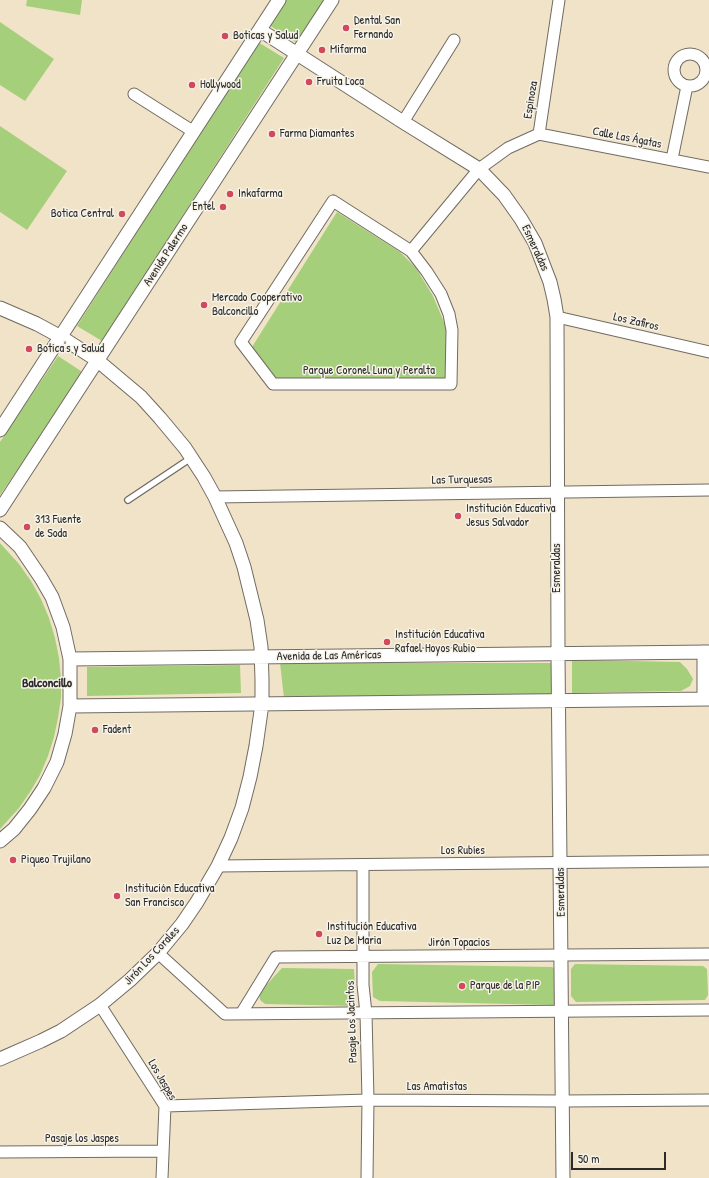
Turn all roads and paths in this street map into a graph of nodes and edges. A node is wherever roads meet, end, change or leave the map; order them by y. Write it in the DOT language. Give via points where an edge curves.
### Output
graph roads {
  1 [pos="279,0"];
  2 [pos="332,0"];
  3 [pos="559,0"];
  4 [pos="260,30"];
  5 [pos="454,40"];
  6 [pos="296,55"];
  7 [pos="687,86"];
  8 [pos="134,94"];
  9 [pos="403,122"];
  10 [pos="194,132"];
  11 [pos="539,134"];
  12 [pos="672,159"];
  13 [pos="709,167"];
  14 [pos="479,169"];
  15 [pos="411,251"];
  16 [pos="0,308"];
  17 [pos="557,317"];
  18 [pos="61,337"];
  19 [pos="709,352"];
  20 [pos="98,360"];
  21 [pos="0,430"];
  22 [pos="192,457"];
  23 [pos="709,490"];
  24 [pos="557,491"];
  25 [pos="215,497"];
  26 [pos="128,500"];
  27 [pos="0,510"];
  28 [pos="0,528"];
  29 [pos="707,652"];
  30 [pos="558,654"];
  31 [pos="261,657"];
  32 [pos="70,659"];
  33 [pos="707,699"];
  34 [pos="559,701"];
  35 [pos="262,704"];
  36 [pos="70,706"];
  37 [pos="0,840"];
  38 [pos="709,861"];
  39 [pos="561,863"];
  40 [pos="362,864"];
  41 [pos="218,866"];
  42 [pos="158,953"];
  43 [pos="709,954"];
  44 [pos="562,955"];
  45 [pos="363,956"];
  46 [pos="100,1005"];
  47 [pos="709,1010"];
  48 [pos="562,1011"];
  49 [pos="366,1013"];
  50 [pos="241,1014"];
  51 [pos="0,1059"];
  52 [pos="368,1100"];
  53 [pos="709,1100"];
  54 [pos="563,1101"];
  55 [pos="165,1106"];
  56 [pos="0,1152"];
  57 [pos="163,1152"];
  58 [pos="162,1178"];
  59 [pos="367,1178"];
  60 [pos="564,1178"];
  1 -- 4 [label="street"];
  2 -- 6 [label="street, Avenida Palermo"];
  3 -- 11 [label="street, Espinoza"];
  4 -- 6 [label="street, Esmeraldas"];
  4 -- 10 [label="street"];
  5 -- 9 [label="street"];
  6 -- 9 [label="street, Esmeraldas"];
  6 -- 20 [label="street, Avenida Palermo"];
  7 -- 12 [label="street"];
  8 -- 10 [label="street"];
  9 -- 14 [label="street, Esmeraldas"];
  10 -- 18 [label="street"];
  11 -- 12 [label="street, Calle Las Ágatas"];
  11 -- 14 [label="street, Espinoza" via="508,148"];
  12 -- 13 [label="street, Calle Las Ágatas"];
  14 -- 15 [label="street, Espinoza"];
  14 -- 17 [label="street, Esmeraldas" via="504,195 535,243 547,272"];
  15 -- 15 [label="street, Parque Coronel Luna y Peralta" via="441,294 449,314 452,330 451,384 274,384 241,342 333,202"];
  16 -- 18 [label="street, Jirón Los Corales"];
  17 -- 19 [label="street, Los Zafiros"];
  17 -- 24 [label="street, Esmeraldas"];
  18 -- 20 [label="street, Jirón Los Corales"];
  18 -- 21 [label="street"];
  20 -- 22 [label="street, Jirón Los Corales" via="141,397"];
  20 -- 27 [label="street, Avenida Palermo"];
  22 -- 25 [label="street, Jirón Los Corales"];
  22 -- 26 [label="lane"];
  23 -- 24 [label="street, Las Turquesas"];
  24 -- 25 [label="street, Las Turquesas"];
  24 -- 30 [label="street, Esmeraldas"];
  25 -- 31 [label="street, Jirón Los Corales" via="234,537 252,593"];
  28 -- 32 [label="street" via="20,547 47,587 63,628"];
  29 -- 30 [label="street, Avenida de Las Américas"];
  29 -- 33 [label="street"];
  30 -- 31 [label="street, Avenida de Las Américas"];
  30 -- 34 [label="street, Esmeraldas"];
  31 -- 32 [label="street, Avenida de Las Américas"];
  31 -- 35 [label="street, Jirón Los Corales"];
  32 -- 36 [label="street"];
  33 -- 34 [label="street"];
  34 -- 35 [label="street"];
  34 -- 39 [label="street, Esmeraldas"];
  35 -- 36 [label="street"];
  35 -- 41 [label="street, Jirón Los Corales" via="256,746 242,808"];
  36 -- 37 [label="street" via="59,755 44,788 14,829"];
  38 -- 39 [label="street, Los Rubíes"];
  39 -- 40 [label="street, Los Rubíes"];
  39 -- 44 [label="street, Esmeraldas"];
  40 -- 41 [label="street, Los Rubíes"];
  40 -- 45 [label="street, Pasaje Los Jacintos"];
  41 -- 42 [label="street, Jirón Los Corales" via="182,924"];
  42 -- 46 [label="street, Jirón Los Corales"];
  42 -- 50 [label="street" via="224,1014"];
  43 -- 44 [label="street, Jirón Topacios"];
  44 -- 45 [label="street, Jirón Topacios"];
  44 -- 48 [label="street, Esmeraldas"];
  45 -- 49 [label="street, Pasaje Los Jacintos"];
  45 -- 50 [label="street, Jirón Topacios" via="276,957"];
  46 -- 51 [label="street, Jirón Los Corales" via="61,1030"];
  46 -- 55 [label="street, Los Jaspes"];
  47 -- 48 [label="street"];
  48 -- 49 [label="street"];
  48 -- 54 [label="street, Esmeraldas"];
  49 -- 50 [label="street"];
  49 -- 52 [label="street, Pasaje Los Jacintos"];
  52 -- 54 [label="street, Las Amatistas"];
  52 -- 55 [label="street, Las Amatistas"];
  52 -- 59 [label="street, Pasaje Los Jacintos"];
  53 -- 54 [label="street, Las Amatistas"];
  54 -- 60 [label="street, Esmeraldas"];
  55 -- 57 [label="street, Los Jaspes"];
  56 -- 57 [label="street, Pasaje los Jaspes"];
  57 -- 58 [label="street, Los Jaspes"];
}
